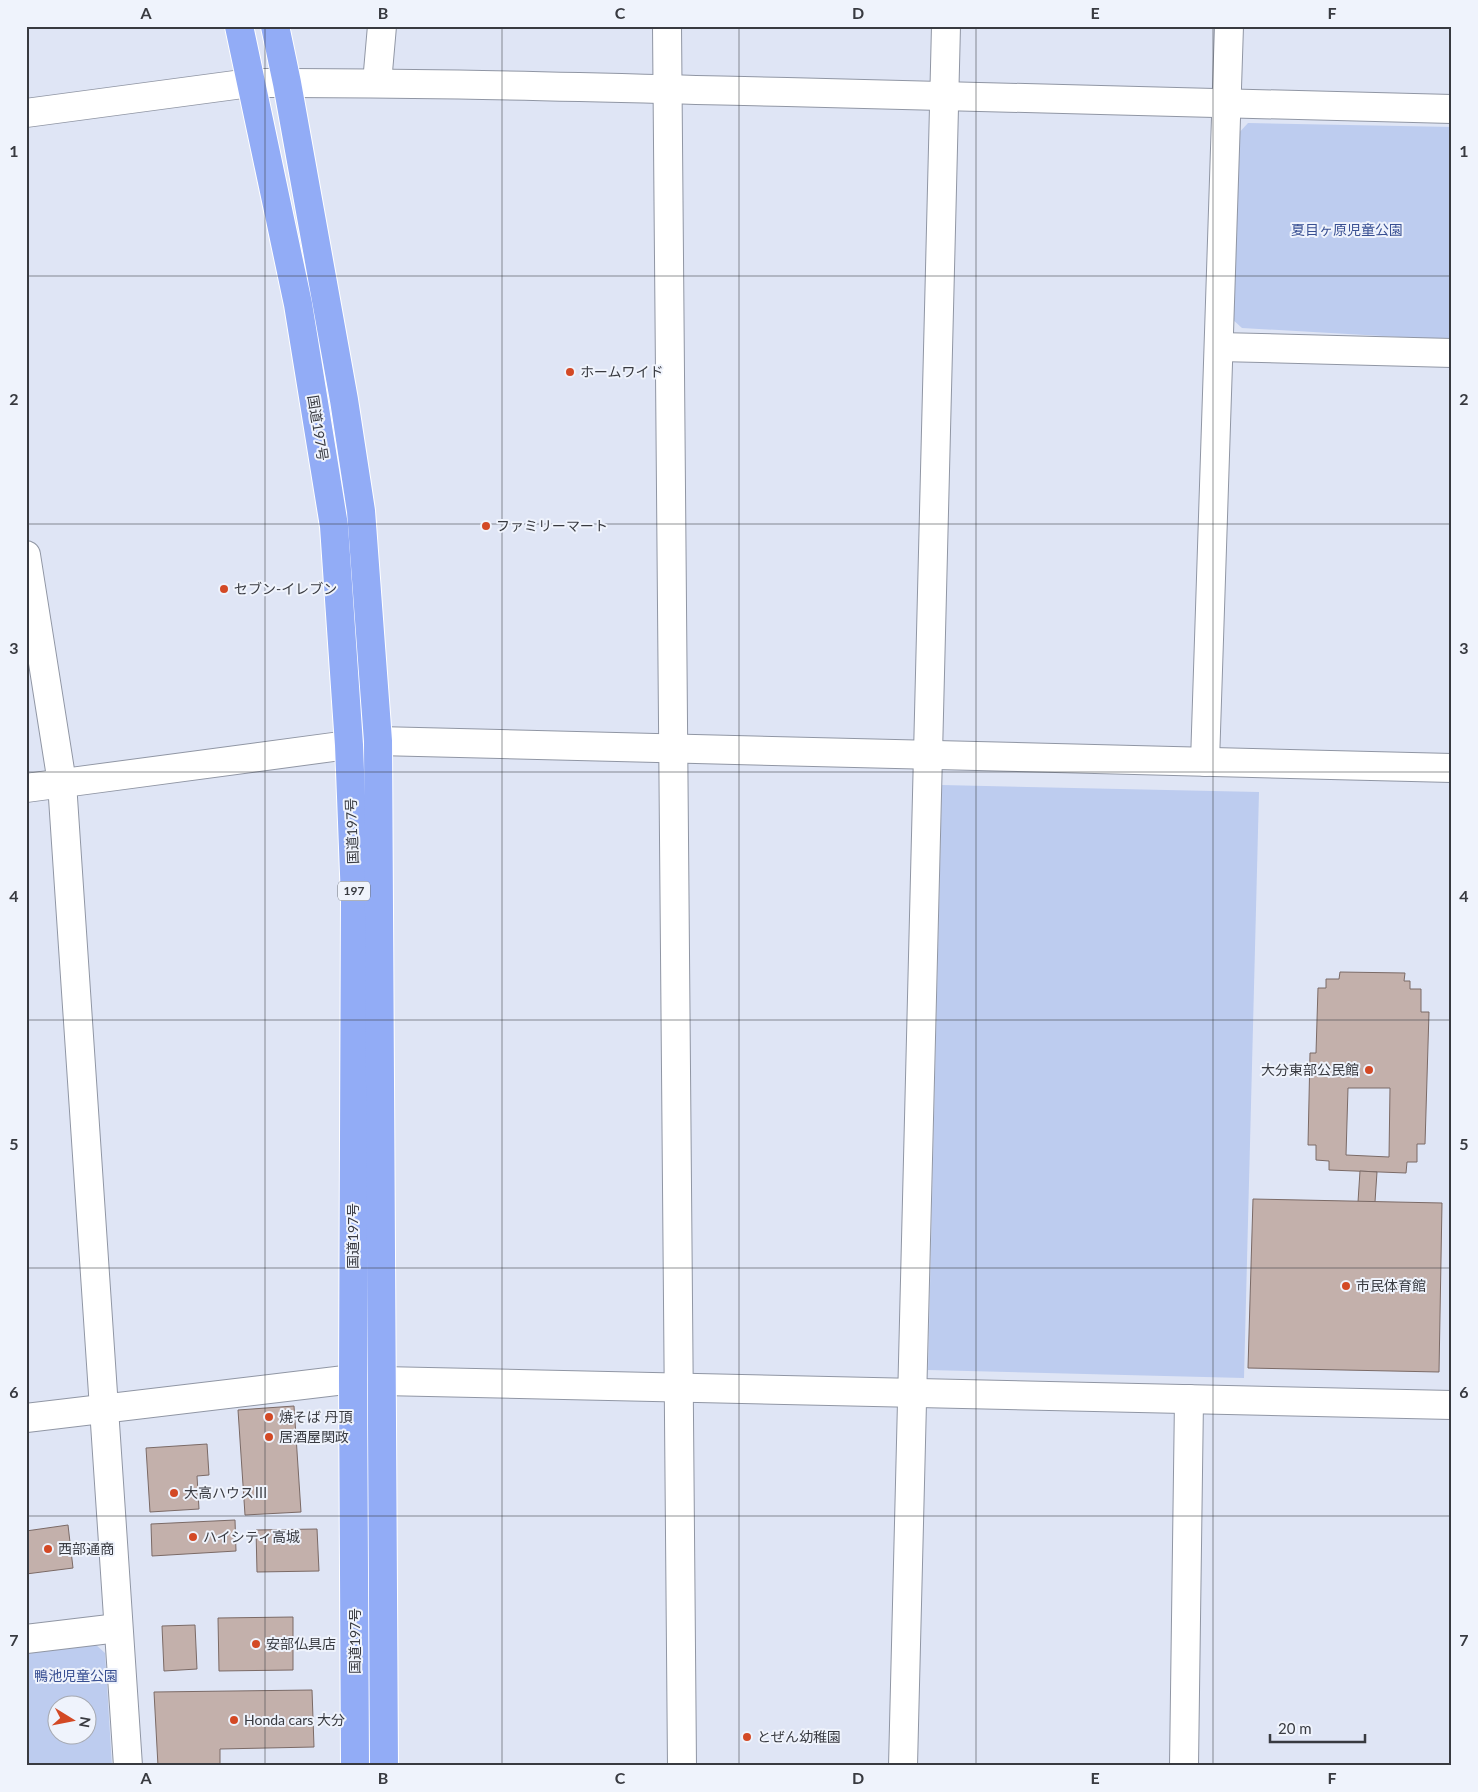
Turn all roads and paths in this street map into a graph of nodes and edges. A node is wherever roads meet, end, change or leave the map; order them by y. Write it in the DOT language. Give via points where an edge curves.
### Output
graph roads {
  1 [pos="239,26"];
  2 [pos="275,26"];
  3 [pos="382,26"];
  4 [pos="667,26"];
  5 [pos="946,26"];
  6 [pos="1229,26"];
  7 [pos="250,83"];
  8 [pos="287,83"];
  9 [pos="377,83"];
  10 [pos="667,89"];
  11 [pos="944,96"];
  12 [pos="1226,103"];
  13 [pos="1452,109"];
  14 [pos="26,114"];
  15 [pos="1219,347"];
  16 [pos="1452,353"];
  17 [pos="26,555"];
  18 [pos="378,741"];
  19 [pos="349,745"];
  20 [pos="673,748"];
  21 [pos="928,755"];
  22 [pos="1205,762"];
  23 [pos="1452,768"];
  24 [pos="62,783"];
  25 [pos="26,788"];
  26 [pos="353,1379"];
  27 [pos="382,1381"];
  28 [pos="679,1388"];
  29 [pos="912,1393"];
  30 [pos="1189,1399"];
  31 [pos="1452,1405"];
  32 [pos="104,1408"];
  33 [pos="26,1418"];
  34 [pos="118,1628"];
  35 [pos="26,1639"];
  36 [pos="128,1766"];
  37 [pos="355,1766"];
  38 [pos="384,1766"];
  39 [pos="682,1766"];
  40 [pos="903,1766"];
  41 [pos="1184,1766"];
  1 -- 7 [label="highway, 国道197号 / 197"];
  2 -- 8 [label="highway, 国道197号 / 197"];
  3 -- 9 [label="street"];
  4 -- 10 [label="street"];
  5 -- 11 [label="street"];
  6 -- 12 [label="street"];
  7 -- 8 [label="street"];
  7 -- 14 [label="street"];
  7 -- 19 [label="highway, 国道197号 / 197" via="298,304 334,526"];
  8 -- 9 [label="street"];
  8 -- 18 [label="highway, 国道197号 / 197" via="361,511"];
  9 -- 10 [label="street"];
  10 -- 11 [label="street"];
  10 -- 20 [label="street"];
  11 -- 12 [label="street"];
  11 -- 21 [label="street"];
  12 -- 13 [label="street"];
  12 -- 15 [label="street"];
  15 -- 16 [label="street"];
  15 -- 22 [label="street"];
  17 -- 24 [label="street"];
  18 -- 19 [label="street"];
  18 -- 20 [label="street"];
  18 -- 27 [label="highway, 国道197号 / 197"];
  19 -- 24 [label="street"];
  19 -- 26 [label="highway, 国道197号 / 197" via="355,899"];
  20 -- 21 [label="street"];
  20 -- 28 [label="street"];
  21 -- 22 [label="street"];
  21 -- 29 [label="street"];
  22 -- 23 [label="street"];
  24 -- 25 [label="street"];
  24 -- 32 [label="street"];
  26 -- 27 [label="street"];
  26 -- 32 [label="street"];
  26 -- 37 [label="highway, 国道197号 / 197"];
  27 -- 28 [label="street"];
  27 -- 38 [label="highway, 国道197号 / 197"];
  28 -- 29 [label="street"];
  28 -- 39 [label="street"];
  29 -- 30 [label="street"];
  29 -- 40 [label="street"];
  30 -- 31 [label="street"];
  30 -- 41 [label="street"];
  32 -- 33 [label="street"];
  32 -- 34 [label="street"];
  34 -- 35 [label="street"];
  34 -- 36 [label="street"];
}
